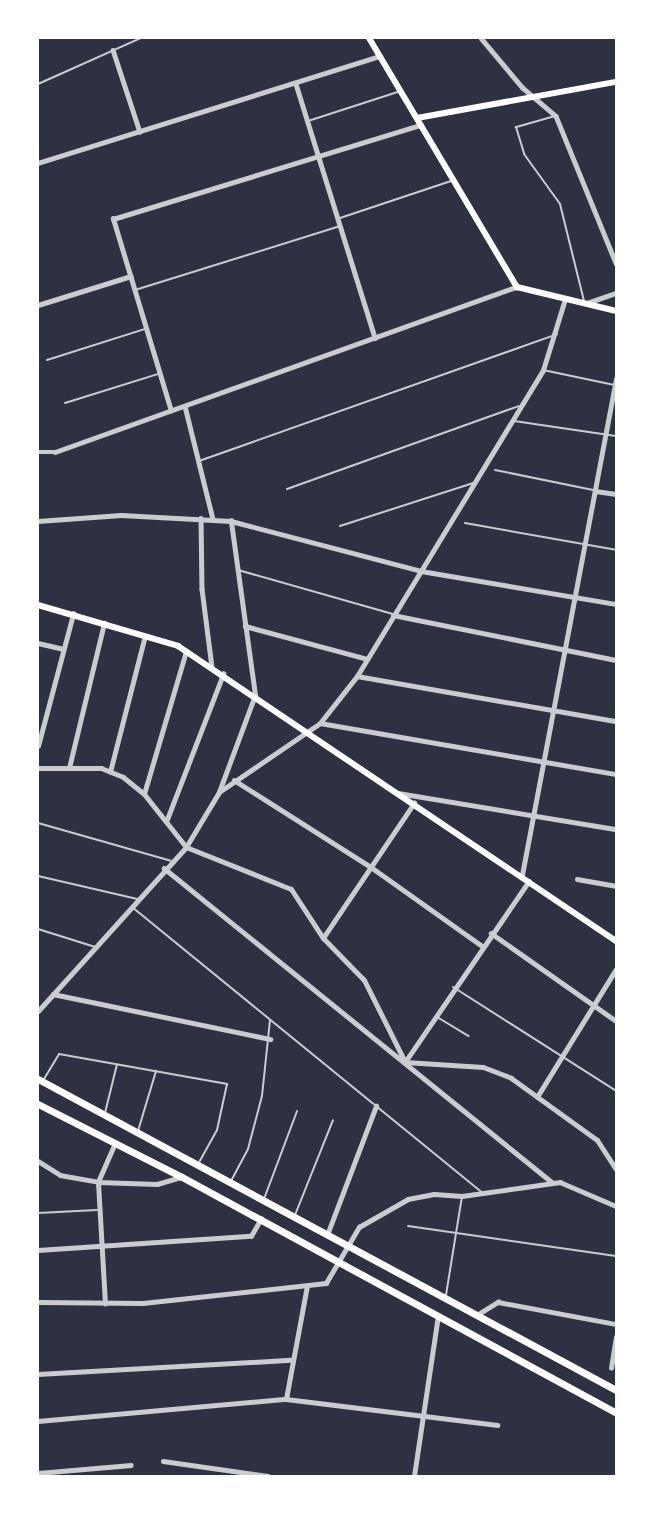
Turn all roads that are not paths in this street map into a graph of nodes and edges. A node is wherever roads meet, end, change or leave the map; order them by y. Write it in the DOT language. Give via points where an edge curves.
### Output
graph roads {
  1 [pos="141,38"];
  2 [pos="369,38"];
  3 [pos="481,38"];
  4 [pos="114,50"];
  5 [pos="380,56"];
  6 [pos="616,82"];
  7 [pos="38,84"];
  8 [pos="296,84"];
  9 [pos="400,91"];
  10 [pos="532,96"];
  11 [pos="556,116"];
  12 [pos="417,118"];
  13 [pos="307,121"];
  14 [pos="421,125"];
  15 [pos="140,132"];
  16 [pos="318,157"];
  17 [pos="38,163"];
  18 [pos="454,180"];
  19 [pos="338,219"];
  20 [pos="340,226"];
  21 [pos="616,263"];
  22 [pos="131,276"];
  23 [pos="517,287"];
  24 [pos="135,290"];
  25 [pos="616,294"];
  26 [pos="565,299"];
  27 [pos="584,304"];
  28 [pos="38,305"];
  29 [pos="616,311"];
  30 [pos="146,328"];
  31 [pos="557,334"];
  32 [pos="375,338"];
  33 [pos="47,360"];
  34 [pos="543,370"];
  35 [pos="160,373"];
  36 [pos="616,383"];
  37 [pos="65,403"];
  38 [pos="523,404"];
  39 [pos="185,406"];
  40 [pos="172,411"];
  41 [pos="514,421"];
  42 [pos="605,434"];
  43 [pos="616,436"];
  44 [pos="38,452"];
  45 [pos="198,462"];
  46 [pos="495,470"];
  47 [pos="476,482"];
  48 [pos="287,489"];
  49 [pos="595,491"];
  50 [pos="616,494"];
  51 [pos="201,518"];
  52 [pos="213,519"];
  53 [pos="38,521"];
  54 [pos="231,521"];
  55 [pos="465,523"];
  56 [pos="340,526"];
  57 [pos="586,545"];
  58 [pos="616,550"];
  59 [pos="238,570"];
  60 [pos="420,571"];
  61 [pos="575,596"];
  62 [pos="616,604"];
  63 [pos="38,606"];
  64 [pos="73,614"];
  65 [pos="392,614"];
  66 [pos="104,623"];
  67 [pos="245,626"];
  68 [pos="145,636"];
  69 [pos="38,643"];
  70 [pos="63,649"];
  71 [pos="186,651"];
  72 [pos="565,651"];
  73 [pos="367,659"];
  74 [pos="616,660"];
  75 [pos="212,667"];
  76 [pos="223,674"];
  77 [pos="357,676"];
  78 [pos="255,695"];
  79 [pos="553,711"];
  80 [pos="616,721"];
  81 [pos="320,723"];
  82 [pos="306,731"];
  83 [pos="38,746"];
  84 [pos="544,761"];
  85 [pos="38,768"];
  86 [pos="69,768"];
  87 [pos="110,772"];
  88 [pos="616,774"];
  89 [pos="234,780"];
  90 [pos="219,792"];
  91 [pos="398,792"];
  92 [pos="144,794"];
  93 [pos="414,803"];
  94 [pos="534,814"];
  95 [pos="166,822"];
  96 [pos="38,823"];
  97 [pos="616,829"];
  98 [pos="186,847"];
  99 [pos="174,861"];
  100 [pos="371,867"];
  101 [pos="164,868"];
  102 [pos="38,876"];
  103 [pos="522,876"];
  104 [pos="577,879"];
  105 [pos="529,881"];
  106 [pos="616,886"];
  107 [pos="138,899"];
  108 [pos="132,907"];
  109 [pos="38,929"];
  110 [pos="492,934"];
  111 [pos="323,938"];
  112 [pos="616,941"];
  113 [pos="482,946"];
  114 [pos="97,948"];
  115 [pos="616,969"];
  116 [pos="453,987"];
  117 [pos="53,994"];
  118 [pos="593,1006"];
  119 [pos="38,1011"];
  120 [pos="435,1016"];
  121 [pos="270,1020"];
  122 [pos="616,1021"];
  123 [pos="468,1036"];
  124 [pos="270,1039"];
  125 [pos="562,1054"];
  126 [pos="405,1062"];
  127 [pos="117,1064"];
  128 [pos="156,1071"];
  129 [pos="40,1081"];
  130 [pos="616,1092"];
  131 [pos="537,1097"];
  132 [pos="38,1104"];
  133 [pos="376,1106"];
  134 [pos="297,1111"];
  135 [pos="104,1115"];
  136 [pos="333,1120"];
  137 [pos="138,1133"];
  138 [pos="115,1143"];
  139 [pos="38,1162"];
  140 [pos="197,1165"];
  141 [pos="616,1169"];
  142 [pos="182,1177"];
  143 [pos="98,1182"];
  144 [pos="553,1182"];
  145 [pos="230,1183"];
  146 [pos="484,1193"];
  147 [pos="462,1196"];
  148 [pos="263,1201"];
  149 [pos="616,1206"];
  150 [pos="96,1210"];
  151 [pos="38,1213"];
  152 [pos="294,1218"];
  153 [pos="262,1219"];
  154 [pos="408,1226"];
  155 [pos="456,1232"];
  156 [pos="327,1235"];
  157 [pos="100,1247"];
  158 [pos="348,1247"];
  159 [pos="38,1250"];
  160 [pos="616,1256"];
  161 [pos="340,1262"];
  162 [pos="307,1286"];
  163 [pos="446,1298"];
  164 [pos="38,1302"];
  165 [pos="105,1304"];
  166 [pos="477,1315"];
  167 [pos="438,1316"];
  168 [pos="616,1324"];
  169 [pos="616,1337"];
  170 [pos="291,1360"];
  171 [pos="611,1368"];
  172 [pos="38,1374"];
  173 [pos="616,1390"];
  174 [pos="286,1399"];
  175 [pos="616,1413"];
  176 [pos="422,1416"];
  177 [pos="38,1421"];
  178 [pos="497,1425"];
  179 [pos="163,1462"];
  180 [pos="131,1465"];
  181 [pos="38,1473"];
  182 [pos="268,1476"];
  183 [pos="414,1476"];
  1 -- 4 [label="lane"];
  2 -- 5 [label="main road"];
  3 -- 10 [label="street"];
  4 -- 7 [label="lane"];
  4 -- 15 [label="street"];
  5 -- 8 [label="street"];
  5 -- 9 [label="main road"];
  6 -- 10 [label="main road"];
  8 -- 13 [label="street"];
  8 -- 15 [label="street"];
  9 -- 12 [label="main road"];
  9 -- 13 [label="lane"];
  10 -- 11 [label="street"];
  10 -- 12 [label="main road"];
  11 -- 21 [label="street"];
  11 -- 27 [label="lane" via="516,127 524,154 560,204"];
  12 -- 14 [label="main road"];
  13 -- 16 [label="street"];
  14 -- 16 [label="street"];
  14 -- 18 [label="main road"];
  15 -- 17 [label="street"];
  16 -- 19 [label="street"];
  16 -- 22 [label="street" via="113,219"];
  18 -- 19 [label="lane"];
  18 -- 23 [label="main road"];
  19 -- 20 [label="street"];
  20 -- 24 [label="lane"];
  20 -- 32 [label="street"];
  22 -- 24 [label="street"];
  22 -- 28 [label="street"];
  23 -- 26 [label="main road"];
  23 -- 32 [label="street"];
  24 -- 30 [label="street"];
  25 -- 27 [label="street"];
  26 -- 27 [label="main road"];
  26 -- 31 [label="street"];
  27 -- 29 [label="main road"];
  30 -- 33 [label="lane"];
  30 -- 35 [label="street"];
  31 -- 34 [label="street"];
  31 -- 45 [label="lane"];
  32 -- 39 [label="street"];
  34 -- 36 [label="lane"];
  34 -- 38 [label="street"];
  35 -- 37 [label="lane"];
  35 -- 40 [label="street"];
  36 -- 42 [label="street"];
  38 -- 41 [label="street"];
  38 -- 48 [label="lane"];
  39 -- 40 [label="street"];
  39 -- 45 [label="street"];
  40 -- 44 [label="street" via="55,452"];
  41 -- 42 [label="lane"];
  41 -- 47 [label="street"];
  42 -- 43 [label="lane"];
  42 -- 49 [label="street"];
  45 -- 52 [label="street"];
  46 -- 49 [label="lane"];
  47 -- 56 [label="lane"];
  47 -- 60 [label="street"];
  49 -- 50 [label="street"];
  49 -- 57 [label="street"];
  51 -- 52 [label="street"];
  51 -- 53 [label="street" via="121,515"];
  51 -- 75 [label="street" via="202,589"];
  52 -- 54 [label="street"];
  54 -- 59 [label="street"];
  54 -- 60 [label="street"];
  55 -- 57 [label="lane"];
  57 -- 58 [label="lane"];
  57 -- 61 [label="street"];
  59 -- 65 [label="lane"];
  59 -- 67 [label="street"];
  60 -- 61 [label="street"];
  60 -- 65 [label="street"];
  61 -- 62 [label="street"];
  61 -- 72 [label="street"];
  63 -- 64 [label="main road"];
  64 -- 66 [label="main road"];
  64 -- 70 [label="street"];
  65 -- 72 [label="street"];
  65 -- 73 [label="street"];
  66 -- 68 [label="main road"];
  66 -- 86 [label="street"];
  67 -- 73 [label="street"];
  67 -- 78 [label="street"];
  68 -- 71 [label="main road"];
  68 -- 87 [label="street"];
  69 -- 70 [label="street"];
  70 -- 83 [label="street"];
  71 -- 75 [label="main road"];
  71 -- 92 [label="street"];
  72 -- 74 [label="street"];
  72 -- 79 [label="street"];
  73 -- 77 [label="street"];
  75 -- 76 [label="main road"];
  76 -- 78 [label="main road"];
  76 -- 95 [label="street"];
  77 -- 79 [label="street"];
  77 -- 81 [label="street"];
  78 -- 82 [label="main road"];
  78 -- 90 [label="street"];
  79 -- 80 [label="street"];
  79 -- 84 [label="street"];
  81 -- 82 [label="street"];
  81 -- 84 [label="street"];
  82 -- 89 [label="street"];
  82 -- 91 [label="main road"];
  84 -- 88 [label="street"];
  84 -- 94 [label="street"];
  85 -- 86 [label="street"];
  86 -- 87 [label="street"];
  87 -- 92 [label="street"];
  89 -- 90 [label="street"];
  89 -- 100 [label="street"];
  90 -- 98 [label="street"];
  91 -- 93 [label="main road"];
  91 -- 94 [label="street"];
  92 -- 95 [label="street"];
  93 -- 100 [label="street"];
  93 -- 103 [label="main road"];
  94 -- 97 [label="street"];
  94 -- 103 [label="street"];
  95 -- 98 [label="street"];
  96 -- 99 [label="lane"];
  98 -- 99 [label="street"];
  98 -- 111 [label="street" via="291,889"];
  99 -- 101 [label="street"];
  100 -- 111 [label="street"];
  100 -- 113 [label="street"];
  101 -- 107 [label="street"];
  101 -- 126 [label="street"];
  102 -- 107 [label="lane"];
  103 -- 105 [label="main road"];
  104 -- 106 [label="street"];
  105 -- 110 [label="street"];
  105 -- 112 [label="main road"];
  107 -- 108 [label="street"];
  108 -- 114 [label="street"];
  108 -- 121 [label="lane"];
  109 -- 114 [label="lane"];
  110 -- 113 [label="street"];
  110 -- 118 [label="street"];
  111 -- 126 [label="street" via="364,980"];
  113 -- 116 [label="street"];
  114 -- 117 [label="street"];
  115 -- 118 [label="street"];
  116 -- 120 [label="street"];
  116 -- 125 [label="lane"];
  117 -- 119 [label="street"];
  117 -- 124 [label="street"];
  118 -- 122 [label="street"];
  118 -- 125 [label="street"];
  120 -- 123 [label="lane"];
  120 -- 126 [label="street"];
  121 -- 124 [label="lane"];
  121 -- 133 [label="lane"];
  124 -- 145 [label="lane" via="262,1096 248,1149"];
  125 -- 130 [label="lane"];
  125 -- 131 [label="street"];
  126 -- 131 [label="street" via="483,1067 511,1078"];
  126 -- 144 [label="street"];
  127 -- 128 [label="lane"];
  127 -- 129 [label="lane" via="59,1054"];
  127 -- 135 [label="lane"];
  128 -- 137 [label="lane"];
  128 -- 140 [label="lane" via="227,1084 218,1130"];
  129 -- 135 [label="main road"];
  131 -- 141 [label="street" via="597,1140"];
  132 -- 138 [label="main road"];
  133 -- 146 [label="lane"];
  133 -- 156 [label="street"];
  134 -- 148 [label="lane"];
  135 -- 137 [label="main road"];
  136 -- 152 [label="lane"];
  137 -- 140 [label="main road"];
  138 -- 142 [label="main road"];
  138 -- 143 [label="street"];
  139 -- 143 [label="street" via="60,1174"];
  140 -- 145 [label="main road"];
  142 -- 143 [label="street" via="157,1184"];
  142 -- 153 [label="main road"];
  143 -- 150 [label="street"];
  144 -- 146 [label="street"];
  144 -- 149 [label="street"];
  145 -- 148 [label="main road"];
  146 -- 147 [label="street"];
  147 -- 155 [label="lane"];
  147 -- 158 [label="street" via="408,1199 359,1227"];
  148 -- 152 [label="main road"];
  150 -- 151 [label="lane"];
  150 -- 157 [label="street"];
  152 -- 156 [label="main road"];
  153 -- 157 [label="street" via="251,1236"];
  153 -- 161 [label="main road"];
  154 -- 155 [label="lane"];
  155 -- 160 [label="lane"];
  155 -- 163 [label="lane"];
  156 -- 158 [label="main road"];
  157 -- 159 [label="street"];
  157 -- 165 [label="street"];
  158 -- 161 [label="street"];
  158 -- 163 [label="main road"];
  161 -- 162 [label="street" via="326,1283"];
  161 -- 167 [label="main road"];
  162 -- 165 [label="street"];
  162 -- 170 [label="street"];
  163 -- 166 [label="main road"];
  164 -- 165 [label="street"];
  166 -- 168 [label="street" via="498,1302"];
  166 -- 173 [label="main road"];
  167 -- 175 [label="main road"];
  167 -- 176 [label="street"];
  169 -- 171 [label="street"];
  170 -- 172 [label="street"];
  170 -- 174 [label="street"];
  174 -- 176 [label="street"];
  174 -- 177 [label="street"];
  176 -- 178 [label="street"];
  176 -- 183 [label="street"];
  179 -- 182 [label="street"];
  180 -- 181 [label="street"];
}
